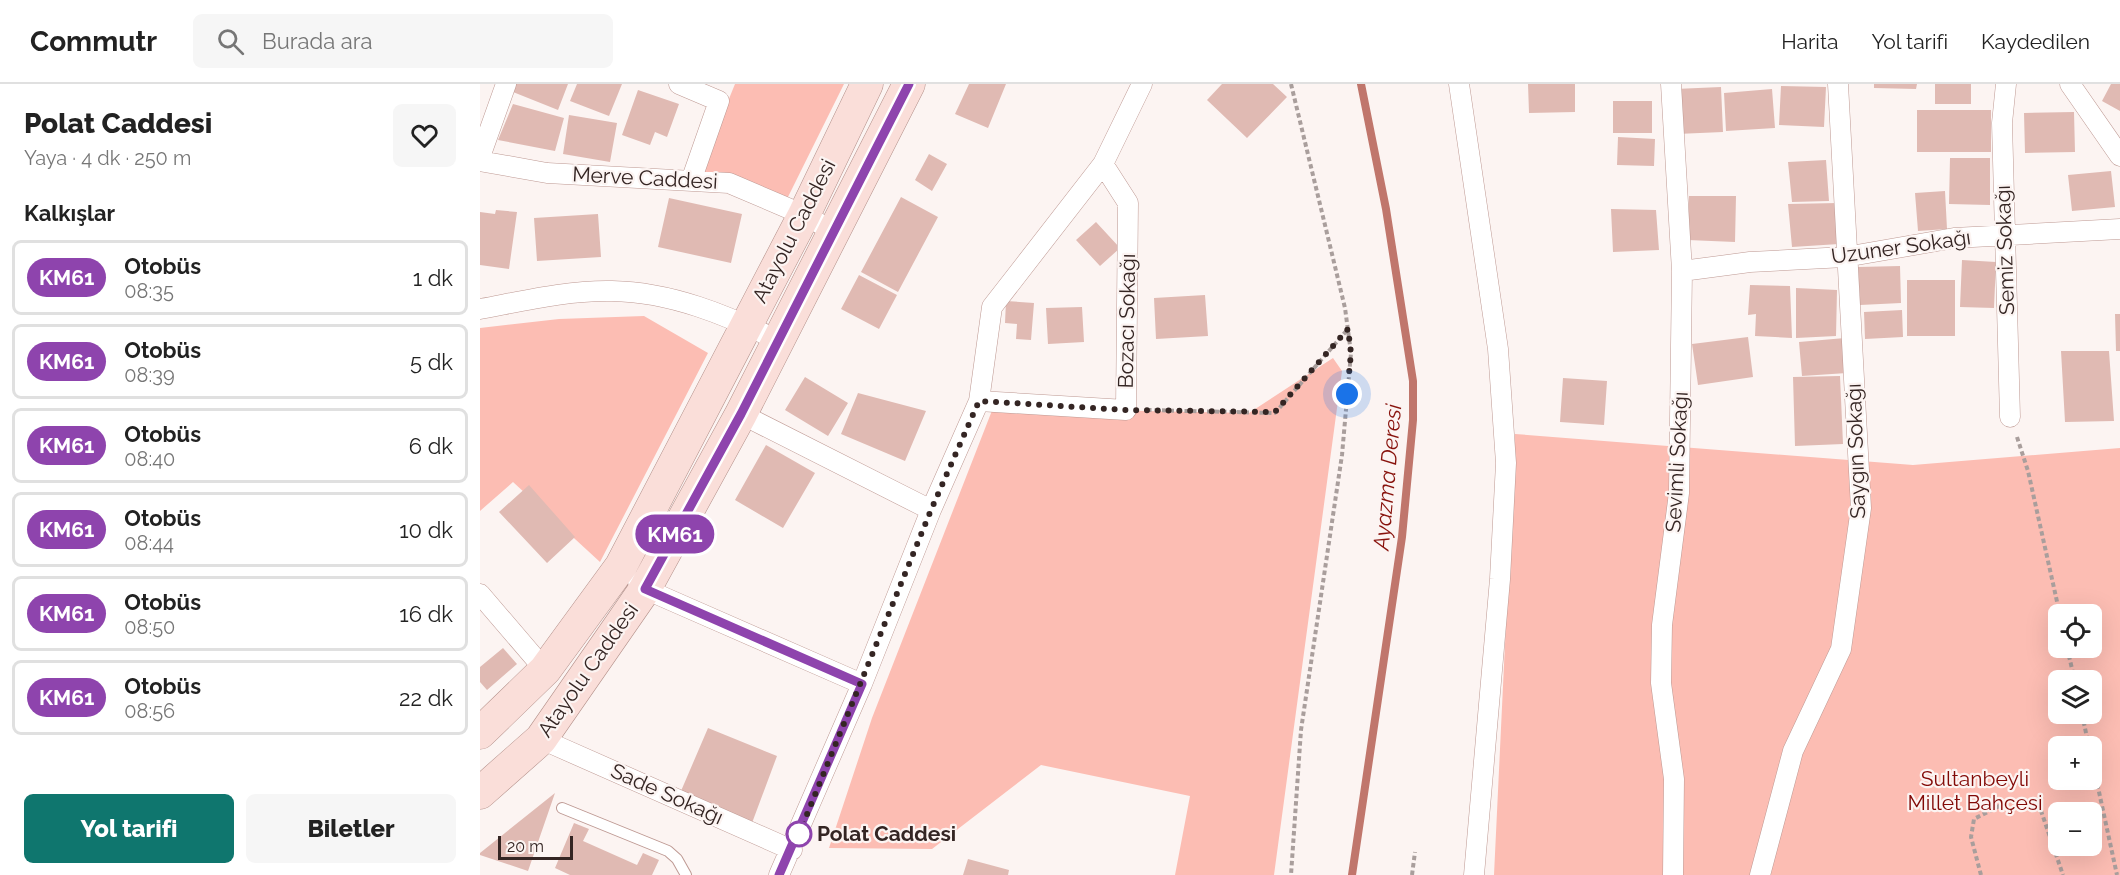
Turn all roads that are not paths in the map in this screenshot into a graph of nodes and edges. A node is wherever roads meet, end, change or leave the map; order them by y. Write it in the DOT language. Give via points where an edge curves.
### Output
graph roads {
  1 [pos="506,84"];
  2 [pos="679,84"];
  3 [pos="867,84"];
  4 [pos="909,84"];
  5 [pos="1142,84"];
  6 [pos="1459,84"];
  7 [pos="1671,84"];
  8 [pos="1838,84"];
  9 [pos="2006,84"];
  10 [pos="2070,84"];
  11 [pos="2120,156"];
  12 [pos="480,159"];
  13 [pos="1103,164"];
  14 [pos="690,181"];
  15 [pos="804,215"];
  16 [pos="2120,229"];
  17 [pos="835,232"];
  18 [pos="2005,235"];
  19 [pos="1845,257"];
  20 [pos="1683,271"];
  21 [pos="480,309"];
  22 [pos="747,325"];
  23 [pos="779,341"];
  24 [pos="979,401"];
  25 [pos="741,414"];
  26 [pos="2010,417"];
  27 [pos="931,510"];
  28 [pos="621,566"];
  29 [pos="645,589"];
  30 [pos="480,594"];
  31 [pos="545,670"];
  32 [pos="862,684"];
  33 [pos="480,733"];
  34 [pos="541,739"];
  35 [pos="480,793"];
  36 [pos="562,808"];
  37 [pos="792,850"];
  38 [pos="686,875"];
  39 [pos="779,875"];
  40 [pos="1474,875"];
  41 [pos="1673,875"];
  42 [pos="1760,875"];
  1 -- 12 [label="street"];
  2 -- 14 [label="street" via="719,101"];
  3 -- 15 [label="main road, Atayolu Caddesi"];
  4 -- 17 [label="main road, Atayolu Caddesi"];
  5 -- 13 [label="street"];
  6 -- 40 [label="street" via="1498,349 1506,463 1500,579"];
  7 -- 20 [label="street, Sevimli Sokağı"];
  8 -- 19 [label="street, Saygın Sokağı"];
  9 -- 18 [label="street, Semiz Sokağı" via="2002,123"];
  10 -- 11 [label="street"];
  12 -- 14 [label="street, Merve Caddesi" via="547,173"];
  13 -- 24 [label="street" via="992,306"];
  13 -- 24 [label="street, Bozacı Sokağı" via="1128,202 1126,410"];
  14 -- 15 [label="street, Merve Caddesi" via="729,183"];
  15 -- 17 [label="street, Merve Caddesi"];
  15 -- 22 [label="main road, Atayolu Caddesi"];
  16 -- 18 [label="street, Uzuner Sokağı"];
  17 -- 23 [label="main road, Atayolu Caddesi"];
  18 -- 19 [label="street, Uzuner Sokağı" via="1954,238"];
  18 -- 26 [label="street, Semiz Sokağı"];
  19 -- 20 [label="street, Uzuner Sokağı" via="1750,262"];
  19 -- 42 [label="street, Saygın Sokağı" via="1861,508 1854,565 1841,649 1793,751"];
  20 -- 41 [label="street, Sevimli Sokağı" via="1679,494 1661,660 1674,779"];
  21 -- 22 [label="street" via="611,290 677,300"];
  22 -- 23 [label="street"];
  22 -- 28 [label="main road, Atayolu Caddesi"];
  23 -- 25 [label="main road, Atayolu Caddesi"];
  24 -- 27 [label="street"];
  25 -- 27 [label="street"];
  25 -- 29 [label="main road, Atayolu Caddesi"];
  27 -- 32 [label="street"];
  28 -- 29 [label="street"];
  28 -- 31 [label="main road, Atayolu Caddesi"];
  29 -- 32 [label="street"];
  29 -- 34 [label="main road, Atayolu Caddesi"];
  30 -- 31 [label="street"];
  31 -- 33 [label="main road, Atayolu Caddesi"];
  32 -- 37 [label="street"];
  34 -- 35 [label="main road, Atayolu Caddesi"];
  34 -- 37 [label="street, Sade Sokağı"];
  36 -- 38 [label="lane" via="668,851"];
  37 -- 39 [label="street"];
}
